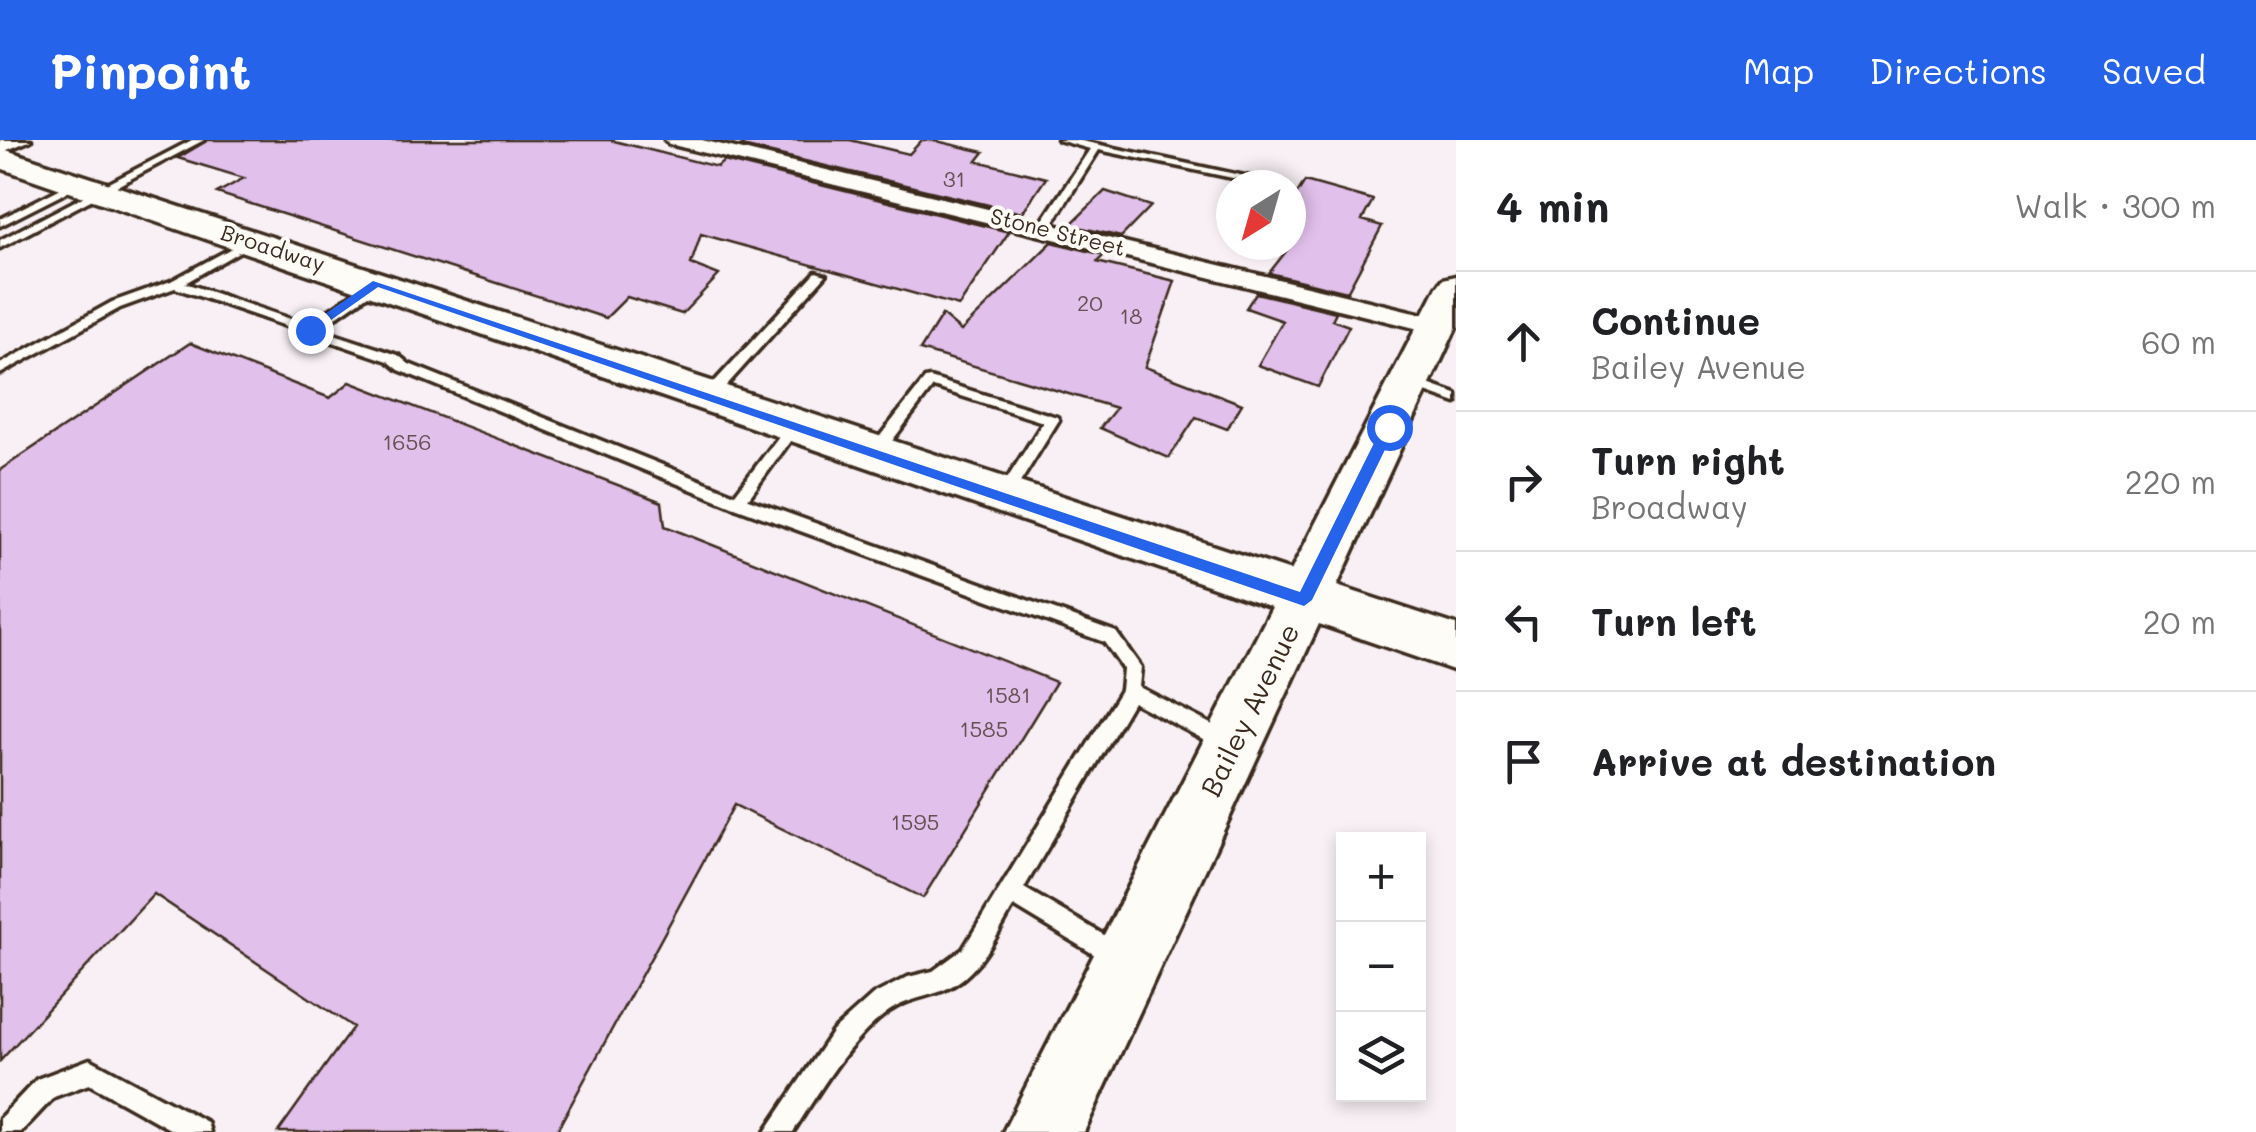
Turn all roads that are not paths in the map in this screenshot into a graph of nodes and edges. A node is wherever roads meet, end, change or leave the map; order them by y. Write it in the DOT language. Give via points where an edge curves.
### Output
graph roads {
  1 [pos="20,140"];
  2 [pos="199,140"];
  3 [pos="676,140"];
  4 [pos="1063,140"];
  5 [pos="0,147"];
  6 [pos="1096,147"];
  7 [pos="0,157"];
  8 [pos="1216,172"];
  9 [pos="90,188"];
  10 [pos="0,223"];
  11 [pos="1043,229"];
  12 [pos="250,241"];
  13 [pos="0,245"];
  14 [pos="820,275"];
  15 [pos="377,283"];
  16 [pos="175,284"];
  17 [pos="1456,287"];
  18 [pos="1439,326"];
  19 [pos="310,330"];
  20 [pos="0,370"];
  21 [pos="1411,382"];
  22 [pos="711,394"];
  23 [pos="1456,399"];
  24 [pos="794,426"];
  25 [pos="874,454"];
  26 [pos="1003,498"];
  27 [pos="737,502"];
  28 [pos="1304,600"];
  29 [pos="1456,648"];
  30 [pos="1130,691"];
  31 [pos="1233,745"];
  32 [pos="1011,892"];
  33 [pos="1127,961"];
  34 [pos="4,1132"];
  35 [pos="198,1132"];
  36 [pos="778,1132"];
  37 [pos="1043,1132"];
  1 -- 5 [label="street"];
  2 -- 9 [label="lane"];
  3 -- 11 [label="street, Stone Street"];
  4 -- 6 [label="lane"];
  6 -- 8 [label="lane"];
  6 -- 11 [label="lane"];
  7 -- 9 [label="main road, Broadway"];
  9 -- 10 [label="lane"];
  9 -- 12 [label="main road, Broadway"];
  9 -- 13 [label="lane"];
  11 -- 18 [label="street, Stone Street"];
  12 -- 15 [label="main road, Broadway"];
  12 -- 16 [label="lane"];
  14 -- 22 [label="lane"];
  15 -- 19 [label="lane"];
  15 -- 22 [label="main road, Broadway"];
  16 -- 19 [label="lane"];
  16 -- 20 [label="lane" via="116,304"];
  17 -- 18 [label="main road, Bailey Avenue"];
  18 -- 21 [label="main road, Bailey Avenue"];
  19 -- 27 [label="lane" via="393,358 525,419"];
  21 -- 23 [label="lane"];
  21 -- 28 [label="main road, Bailey Avenue"];
  22 -- 24 [label="main road, Broadway"];
  24 -- 25 [label="main road, Broadway"];
  24 -- 27 [label="lane"];
  25 -- 26 [label="main road, Broadway"];
  25 -- 26 [label="lane" via="930,382 1052,420"];
  26 -- 28 [label="main road, Broadway"];
  27 -- 30 [label="lane" via="1110,637 1132,667"];
  28 -- 29 [label="main road, Broadway"];
  28 -- 31 [label="main road, Bailey Avenue"];
  30 -- 31 [label="lane"];
  30 -- 32 [label="lane"];
  31 -- 33 [label="main road, Bailey Avenue"];
  32 -- 33 [label="lane"];
  32 -- 36 [label="lane" via="972,956 938,981 880,1003 841,1039"];
  33 -- 37 [label="main road, Bailey Avenue"];
  34 -- 35 [label="lane" via="46,1088 90,1071"];
}
